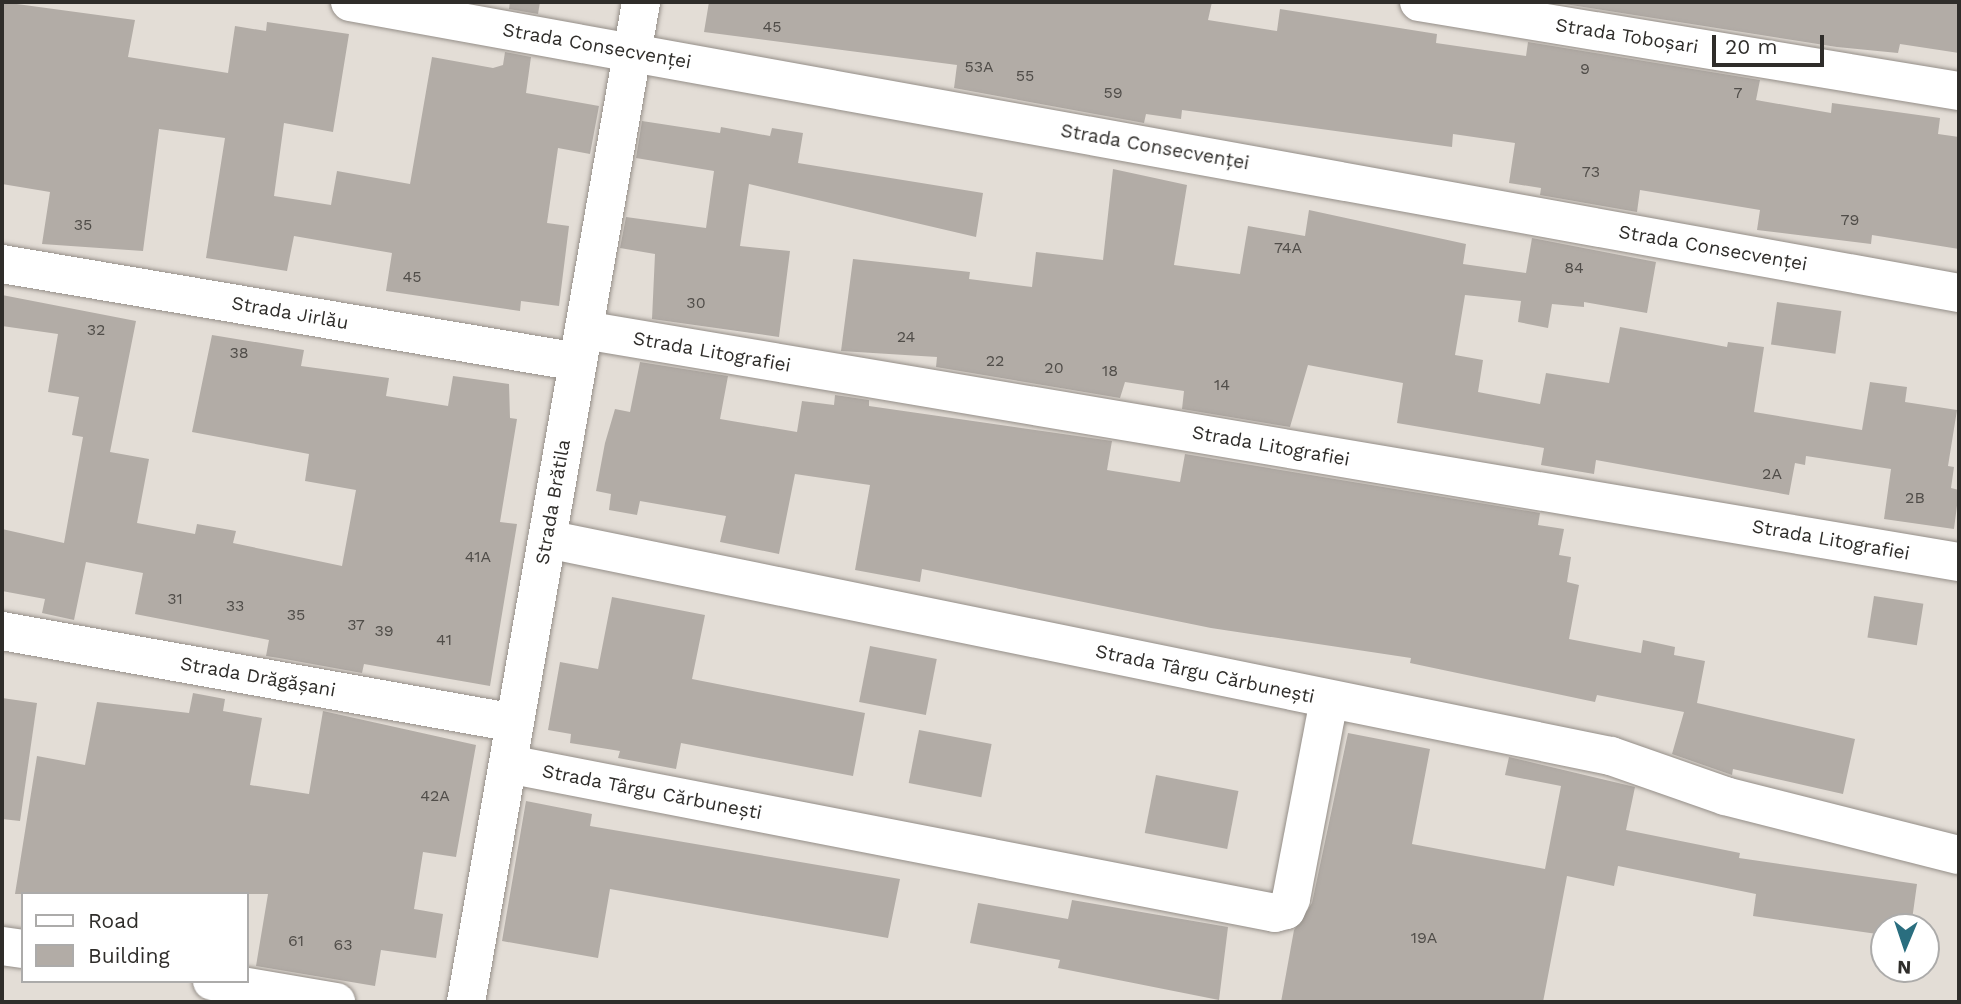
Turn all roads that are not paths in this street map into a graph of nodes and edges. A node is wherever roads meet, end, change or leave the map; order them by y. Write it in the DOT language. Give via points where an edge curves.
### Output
graph roads {
  1 [pos="350,2"];
  2 [pos="641,2"];
  3 [pos="1419,2"];
  4 [pos="632,52"];
  5 [pos="1959,91"];
  6 [pos="2,264"];
  7 [pos="1959,293"];
  8 [pos="581,346"];
  9 [pos="547,539"];
  10 [pos="1959,562"];
  11 [pos="2,631"];
  12 [pos="1329,700"];
  13 [pos="515,723"];
  14 [pos="508,764"];
  15 [pos="1959,855"];
  16 [pos="2,946"];
  17 [pos="21,949"];
  18 [pos="224,983"];
  19 [pos="336,1002"];
  20 [pos="466,1002"];
  1 -- 4 [label="street, Strada Consecvenței"];
  2 -- 4 [label="street, Strada Brătila"];
  3 -- 5 [label="street, Strada Toboșari"];
  4 -- 7 [label="street, Strada Consecvenței"];
  4 -- 8 [label="street, Strada Brătila"];
  6 -- 8 [label="street, Strada Jirlău"];
  8 -- 9 [label="street, Strada Brătila"];
  8 -- 10 [label="street, Strada Litografiei"];
  9 -- 12 [label="street, Strada Târgu Cărbunești"];
  9 -- 13 [label="street, Strada Brătila"];
  11 -- 13 [label="street, Strada Drăgășani"];
  12 -- 14 [label="street, Strada Târgu Cărbunești" via="1291,899 1286,910 1275,913"];
  12 -- 15 [label="street" via="1611,756 1725,796"];
  13 -- 14 [label="street, Strada Brătila"];
  14 -- 20 [label="street, Strada Brătila"];
  16 -- 17 [label="street"];
  18 -- 19 [label="street"];
}
